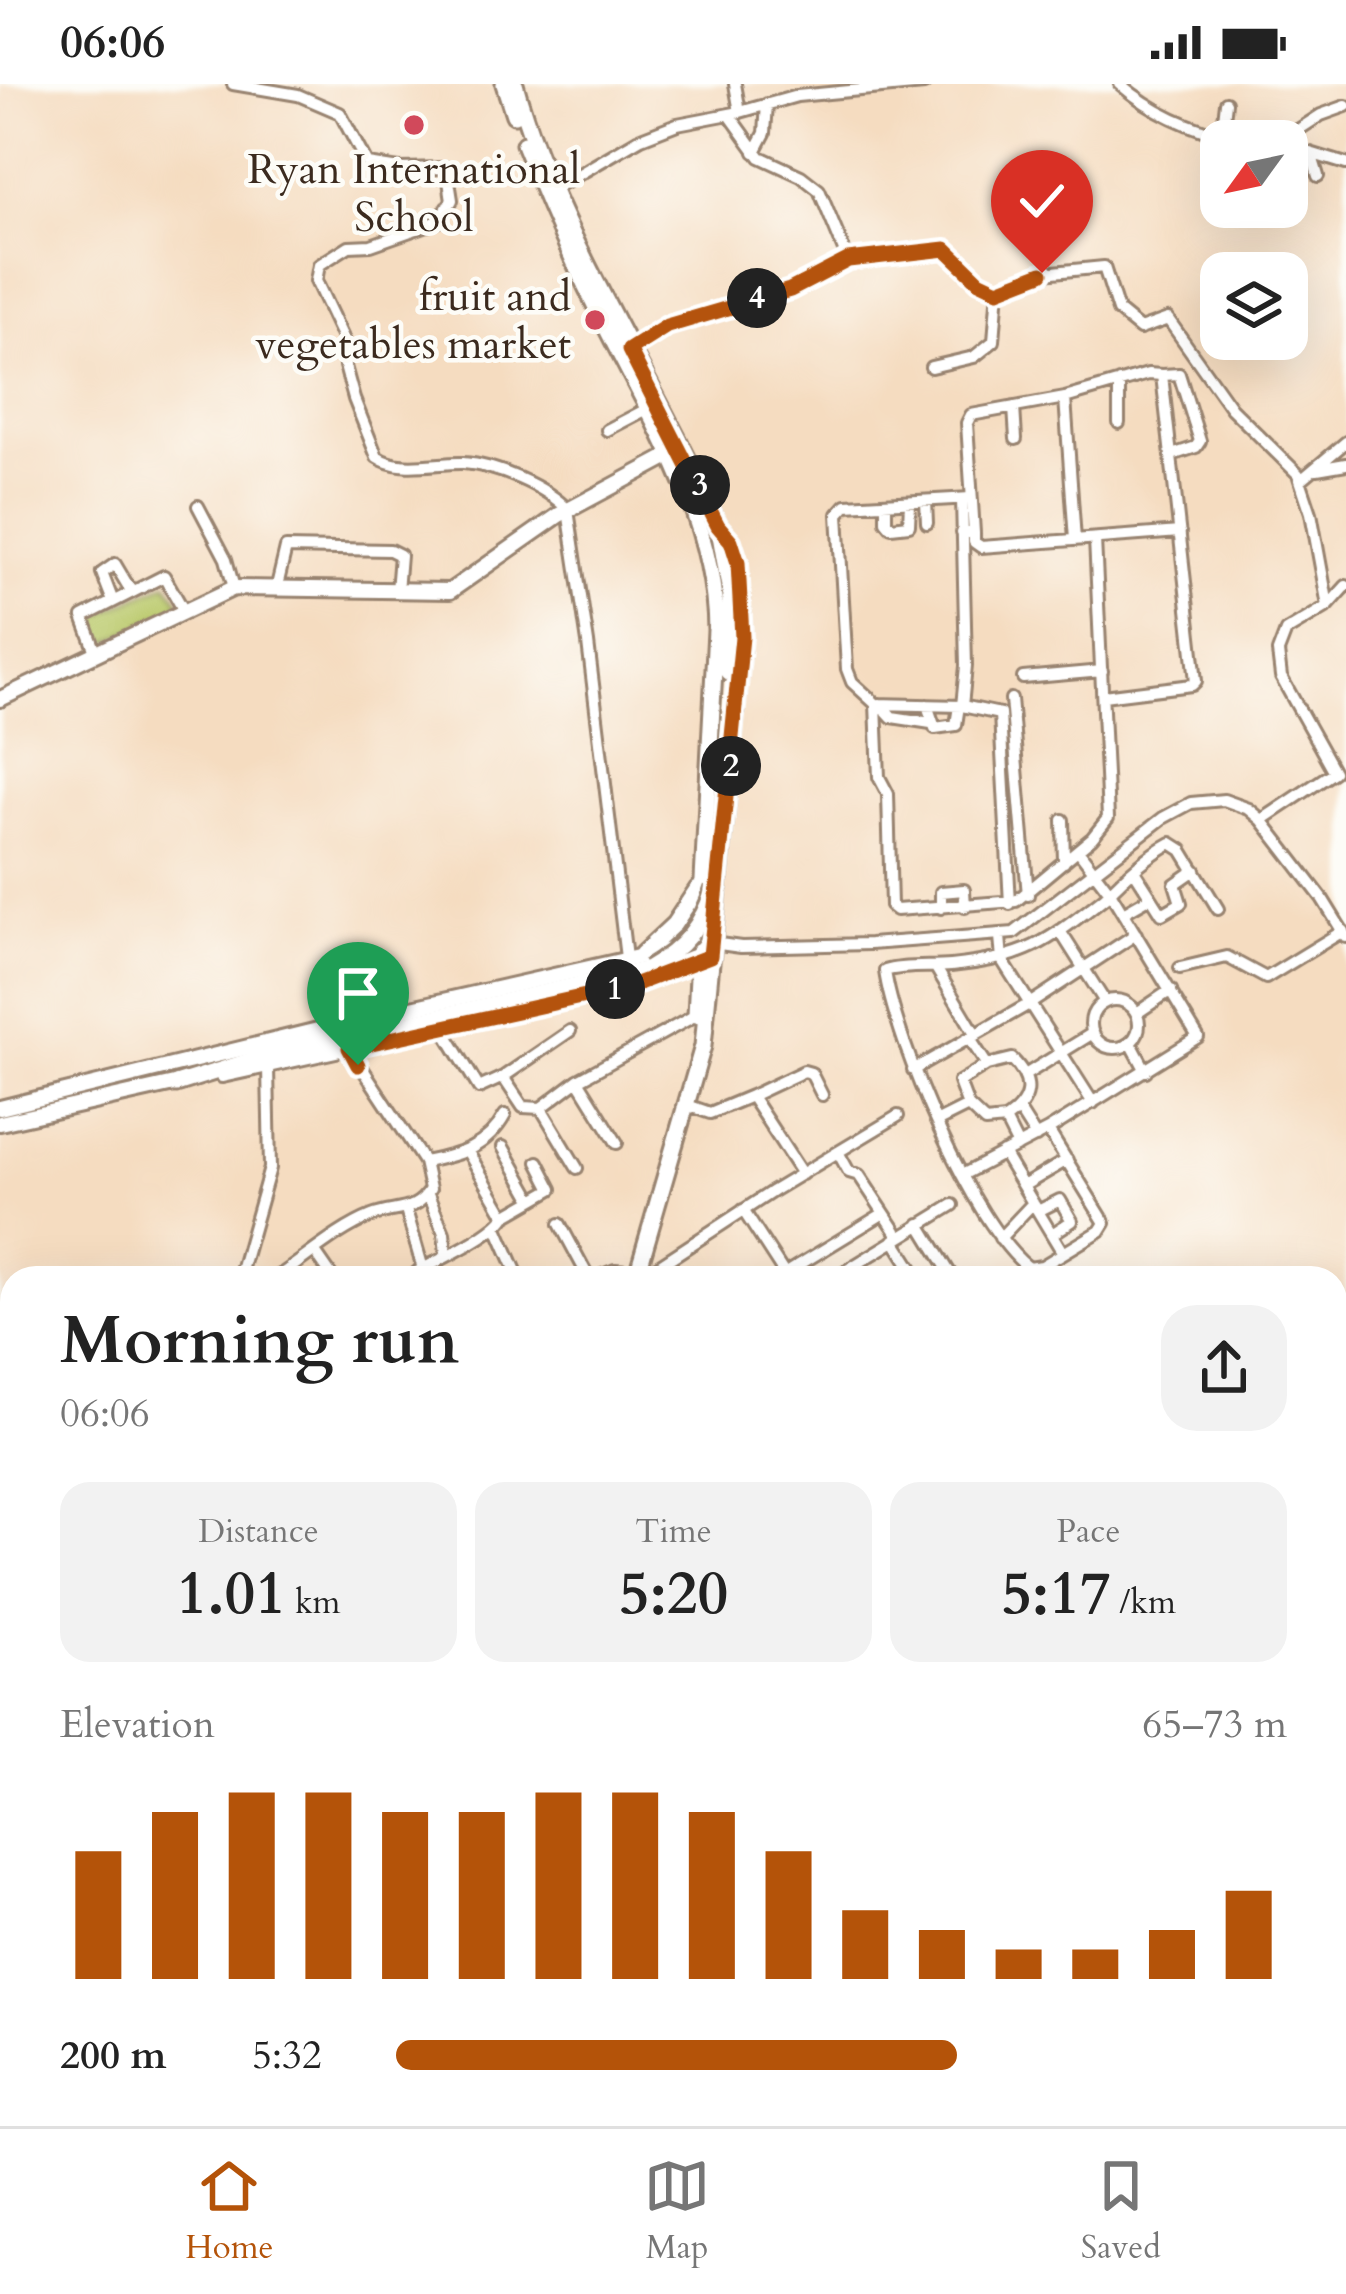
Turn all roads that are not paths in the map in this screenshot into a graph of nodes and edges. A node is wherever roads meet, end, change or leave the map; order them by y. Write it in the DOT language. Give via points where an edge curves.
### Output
graph roads {
  1 [pos="233,84"];
  2 [pos="504,84"];
  3 [pos="515,84"];
  4 [pos="736,84"];
  5 [pos="924,84"];
  6 [pos="1120,84"];
  7 [pos="815,89"];
  8 [pos="1226,102"];
  9 [pos="767,104"];
  10 [pos="1346,106"];
  11 [pos="734,113"];
  12 [pos="1224,120"];
  13 [pos="1308,124"];
  14 [pos="1200,128"];
  15 [pos="755,152"];
  16 [pos="1308,152"];
  17 [pos="1311,153"];
  18 [pos="1346,164"];
  19 [pos="1318,176"];
  20 [pos="550,192"];
  21 [pos="848,260"];
  22 [pos="998,290"];
  23 [pos="629,350"];
  24 [pos="931,367"];
  25 [pos="1162,375"];
  26 [pos="1119,382"];
  27 [pos="1065,398"];
  28 [pos="1014,407"];
  29 [pos="647,409"];
  30 [pos="1119,423"];
  31 [pos="607,430"];
  32 [pos="1016,439"];
  33 [pos="1346,442"];
  34 [pos="1172,454"];
  35 [pos="671,455"];
  36 [pos="1346,464"];
  37 [pos="1314,470"];
  38 [pos="1301,480"];
  39 [pos="967,498"];
  40 [pos="926,501"];
  41 [pos="910,502"];
  42 [pos="886,503"];
  43 [pos="198,506"];
  44 [pos="568,510"];
  45 [pos="927,523"];
  46 [pos="718,526"];
  47 [pos="1180,532"];
  48 [pos="968,533"];
  49 [pos="1095,539"];
  50 [pos="1076,540"];
  51 [pos="278,586"];
  52 [pos="1346,586"];
  53 [pos="234,588"];
  54 [pos="131,591"];
  55 [pos="398,591"];
  56 [pos="112,599"];
  57 [pos="1328,606"];
  58 [pos="184,611"];
  59 [pos="96,652"];
  60 [pos="1102,671"];
  61 [pos="1023,678"];
  62 [pos="1103,696"];
  63 [pos="0,700"];
  64 [pos="878,704"];
  65 [pos="927,705"];
  66 [pos="960,706"];
  67 [pos="1000,714"];
  68 [pos="931,723"];
  69 [pos="1063,820"];
  70 [pos="1262,820"];
  71 [pos="1092,838"];
  72 [pos="1078,850"];
  73 [pos="1108,860"];
  74 [pos="1064,862"];
  75 [pos="1095,870"];
  76 [pos="1134,870"];
  77 [pos="1195,870"];
  78 [pos="708,884"];
  79 [pos="1110,892"];
  80 [pos="1028,895"];
  81 [pos="1151,897"];
  82 [pos="1010,904"];
  83 [pos="965,907"];
  84 [pos="939,908"];
  85 [pos="1218,909"];
  86 [pos="1124,913"];
  87 [pos="1060,931"];
  88 [pos="1136,934"];
  89 [pos="1344,934"];
  90 [pos="1000,936"];
  91 [pos="937,939"];
  92 [pos="704,951"];
  93 [pos="638,960"];
  94 [pos="1002,961"];
  95 [pos="936,968"];
  96 [pos="1180,968"];
  97 [pos="1083,969"];
  98 [pos="1171,990"];
  99 [pos="1106,1002"];
  100 [pos="1031,1003"];
  101 [pos="1137,1013"];
  102 [pos="696,1015"];
  103 [pos="442,1028"];
  104 [pos="570,1031"];
  105 [pos="1093,1034"];
  106 [pos="973,1037"];
  107 [pos="1131,1043"];
  108 [pos="349,1048"];
  109 [pos="1062,1053"];
  110 [pos="986,1065"];
  111 [pos="268,1067"];
  112 [pos="913,1070"];
  113 [pos="1146,1071"];
  114 [pos="1025,1075"];
  115 [pos="503,1077"];
  116 [pos="578,1081"];
  117 [pos="176,1084"];
  118 [pos="822,1095"];
  119 [pos="751,1096"];
  120 [pos="1093,1103"];
  121 [pos="687,1105"];
  122 [pos="968,1106"];
  123 [pos="0,1108"];
  124 [pos="541,1108"];
  125 [pos="1019,1110"];
  126 [pos="505,1115"];
  127 [pos="898,1116"];
  128 [pos="1004,1120"];
  129 [pos="938,1121"];
  130 [pos="0,1123"];
  131 [pos="1042,1134"];
  132 [pos="617,1143"];
  133 [pos="1018,1146"];
  134 [pos="503,1147"];
  135 [pos="469,1152"];
  136 [pos="838,1152"];
  137 [pos="1004,1153"];
  138 [pos="1066,1160"];
  139 [pos="424,1162"];
  140 [pos="538,1162"];
  141 [pos="577,1168"];
  142 [pos="802,1174"];
  143 [pos="964,1174"];
  144 [pos="1023,1186"];
  145 [pos="428,1196"];
  146 [pos="533,1200"];
  147 [pos="953,1205"];
  148 [pos="1035,1207"];
  149 [pos="406,1210"];
  150 [pos="743,1210"];
  151 [pos="884,1213"];
  152 [pos="505,1216"];
  153 [pos="560,1224"];
  154 [pos="920,1224"];
  155 [pos="498,1229"];
  156 [pos="1052,1234"];
  157 [pos="895,1236"];
  158 [pos="1000,1238"];
  159 [pos="315,1252"];
  160 [pos="1063,1253"];
  161 [pos="446,1255"];
  162 [pos="242,1266"];
  163 [pos="293,1266"];
  164 [pos="324,1266"];
  165 [pos="419,1266"];
  166 [pos="428,1266"];
  167 [pos="514,1266"];
  168 [pos="585,1266"];
  169 [pos="636,1266"];
  170 [pos="636,1266"];
  171 [pos="650,1266"];
  172 [pos="779,1266"];
  173 [pos="802,1266"];
  174 [pos="862,1266"];
  175 [pos="911,1266"];
  176 [pos="945,1266"];
  177 [pos="1029,1266"];
  178 [pos="1038,1266"];
  1 -- 44 [label="street" via="298,95 340,113 367,164 447,168 452,200 439,221 350,246 316,272 377,457 396,465 473,465 542,491"];
  2 -- 20 [label="main road"];
  3 -- 20 [label="main road"];
  4 -- 11 [label="street"];
  5 -- 7 [label="street"];
  6 -- 14 [label="street"];
  7 -- 9 [label="street"];
  8 -- 12 [label="street"];
  9 -- 11 [label="street"];
  9 -- 15 [label="street"];
  10 -- 13 [label="street"];
  11 -- 15 [label="street"];
  11 -- 20 [label="street" via="656,131"];
  15 -- 21 [label="street" via="819,190"];
  16 -- 17 [label="street"];
  17 -- 18 [label="street"];
  17 -- 19 [label="street"];
  20 -- 23 [label="main road"];
  20 -- 29 [label="main road"];
  21 -- 22 [label="street" via="946,249"];
  21 -- 23 [label="street" via="790,290 667,326"];
  22 -- 24 [label="street" via="994,341 974,357"];
  22 -- 38 [label="street" via="1042,273 1104,267 1118,310 1140,328 1168,319 1231,408"];
  23 -- 46 [label="main road"];
  25 -- 26 [label="street"];
  25 -- 34 [label="street"];
  25 -- 34 [label="street" via="1179,374 1200,441"];
  26 -- 27 [label="street"];
  26 -- 30 [label="street"];
  27 -- 28 [label="street"];
  27 -- 50 [label="street"];
  28 -- 32 [label="street"];
  28 -- 39 [label="street" via="968,417"];
  29 -- 31 [label="street"];
  29 -- 35 [label="main road"];
  33 -- 37 [label="street"];
  34 -- 47 [label="street"];
  35 -- 44 [label="street"];
  35 -- 78 [label="main road" via="707,551 716,614"];
  36 -- 37 [label="street"];
  37 -- 38 [label="street"];
  38 -- 57 [label="street"];
  39 -- 40 [label="street"];
  39 -- 48 [label="street"];
  40 -- 41 [label="street"];
  40 -- 45 [label="street"];
  41 -- 42 [label="street"];
  41 -- 42 [label="street" via="909,525 891,526"];
  42 -- 64 [label="street" via="846,506 838,514 847,669"];
  43 -- 53 [label="street"];
  44 -- 55 [label="street" via="450,591"];
  44 -- 93 [label="street"];
  46 -- 78 [label="main road" via="731,611"];
  46 -- 92 [label="main road" via="731,541 742,599 727,818"];
  47 -- 49 [label="street"];
  47 -- 62 [label="street" via="1195,684"];
  48 -- 50 [label="street" via="981,547"];
  48 -- 66 [label="street"];
  49 -- 50 [label="street"];
  49 -- 60 [label="street"];
  51 -- 53 [label="street"];
  51 -- 55 [label="street"];
  51 -- 55 [label="street" via="286,548 390,550 400,555"];
  52 -- 57 [label="street"];
  53 -- 58 [label="street"];
  54 -- 56 [label="street"];
  54 -- 56 [label="street" via="115,564 102,573"];
  54 -- 58 [label="street" via="166,577"];
  56 -- 59 [label="street" via="83,617"];
  57 -- 70 [label="street" via="1286,631 1277,669 1334,772"];
  58 -- 59 [label="street"];
  59 -- 63 [label="street"];
  60 -- 61 [label="street"];
  60 -- 62 [label="street"];
  62 -- 71 [label="street" via="1109,810"];
  64 -- 65 [label="street"];
  64 -- 68 [label="street" via="892,717"];
  64 -- 84 [label="street" via="891,906"];
  65 -- 66 [label="street"];
  65 -- 68 [label="street"];
  66 -- 67 [label="street"];
  66 -- 68 [label="street" via="953,727"];
  67 -- 80 [label="street" via="1011,693"];
  67 -- 82 [label="street"];
  69 -- 74 [label="street"];
  70 -- 73 [label="street" via="1224,800 1191,803"];
  70 -- 89 [label="street"];
  71 -- 72 [label="street"];
  71 -- 73 [label="street"];
  72 -- 74 [label="street"];
  72 -- 75 [label="street"];
  73 -- 75 [label="street"];
  74 -- 80 [label="street"];
  75 -- 79 [label="street"];
  75 -- 90 [label="street" via="1022,929"];
  76 -- 77 [label="street" via="1171,843"];
  76 -- 79 [label="street"];
  76 -- 81 [label="street"];
  77 -- 81 [label="street" via="1175,883 1181,902 1165,913"];
  77 -- 85 [label="street"];
  78 -- 92 [label="main road"];
  78 -- 93 [label="main road, bridge" via="705,916 691,937 672,956"];
  79 -- 86 [label="street"];
  79 -- 87 [label="street"];
  80 -- 82 [label="street"];
  81 -- 86 [label="street"];
  82 -- 83 [label="street"];
  83 -- 84 [label="street"];
  83 -- 84 [label="street" via="964,890 946,889"];
  84 -- 91 [label="street"];
  86 -- 88 [label="street"];
  87 -- 94 [label="street"];
  87 -- 97 [label="street"];
  88 -- 97 [label="street"];
  88 -- 98 [label="street"];
  89 -- 96 [label="street" via="1266,978 1227,957"];
  90 -- 91 [label="street"];
  90 -- 94 [label="street"];
  91 -- 92 [label="street"];
  92 -- 93 [label="street"];
  92 -- 102 [label="main road"];
  92 -- 103 [label="street" via="631,986"];
  92 -- 121 [label="main road" via="702,1055"];
  93 -- 117 [label="main road"];
  93 -- 123 [label="street"];
  94 -- 95 [label="street"];
  94 -- 100 [label="street"];
  95 -- 106 [label="street"];
  95 -- 112 [label="street" via="884,974"];
  97 -- 99 [label="street"];
  97 -- 100 [label="street"];
  98 -- 101 [label="street"];
  98 -- 113 [label="street" via="1198,1036"];
  99 -- 101 [label="street" via="1119,1000"];
  99 -- 105 [label="street" via="1094,1014"];
  100 -- 106 [label="street"];
  100 -- 109 [label="street"];
  101 -- 107 [label="street"];
  102 -- 116 [label="street"];
  102 -- 169 [label="main road"];
  103 -- 108 [label="street"];
  103 -- 115 [label="street" via="479,1088"];
  104 -- 115 [label="street"];
  105 -- 107 [label="street" via="1108,1047"];
  105 -- 109 [label="street"];
  106 -- 110 [label="street"];
  106 -- 112 [label="street"];
  107 -- 113 [label="street"];
  108 -- 111 [label="street"];
  108 -- 139 [label="street"];
  109 -- 114 [label="street"];
  109 -- 120 [label="street"];
  110 -- 114 [label="street" via="1012,1059"];
  110 -- 122 [label="street" via="959,1082"];
  111 -- 117 [label="street"];
  111 -- 162 [label="street" via="270,1168"];
  112 -- 129 [label="street"];
  113 -- 120 [label="street"];
  114 -- 125 [label="street" via="1029,1090"];
  115 -- 124 [label="street" via="523,1107"];
  116 -- 124 [label="street"];
  116 -- 132 [label="street"];
  117 -- 130 [label="street"];
  118 -- 119 [label="street" via="804,1071"];
  119 -- 121 [label="street" via="710,1113"];
  119 -- 142 [label="street"];
  120 -- 131 [label="street"];
  121 -- 170 [label="main road"];
  122 -- 128 [label="street" via="985,1122"];
  122 -- 129 [label="street"];
  124 -- 141 [label="street"];
  125 -- 128 [label="street"];
  125 -- 131 [label="street"];
  126 -- 135 [label="street"];
  127 -- 136 [label="street"];
  128 -- 133 [label="street"];
  129 -- 143 [label="street"];
  131 -- 133 [label="street"];
  131 -- 138 [label="street"];
  133 -- 137 [label="street"];
  134 -- 146 [label="street"];
  135 -- 139 [label="street"];
  135 -- 152 [label="street"];
  136 -- 142 [label="street"];
  136 -- 151 [label="street"];
  137 -- 143 [label="street"];
  137 -- 144 [label="street"];
  138 -- 144 [label="street"];
  138 -- 160 [label="street" via="1105,1223"];
  139 -- 145 [label="street"];
  140 -- 146 [label="street" via="552,1188"];
  142 -- 150 [label="street"];
  143 -- 158 [label="street"];
  144 -- 148 [label="street"];
  145 -- 149 [label="street"];
  145 -- 161 [label="street"];
  146 -- 152 [label="street"];
  147 -- 154 [label="street"];
  148 -- 156 [label="street"];
  148 -- 156 [label="street" via="1059,1199 1072,1220"];
  148 -- 158 [label="street"];
  149 -- 159 [label="street" via="376,1214"];
  149 -- 165 [label="street"];
  150 -- 171 [label="street"];
  150 -- 172 [label="street"];
  151 -- 157 [label="street"];
  151 -- 173 [label="street"];
  152 -- 155 [label="street"];
  153 -- 168 [label="street"];
  154 -- 157 [label="street"];
  154 -- 176 [label="street"];
  155 -- 161 [label="street"];
  155 -- 167 [label="street"];
  156 -- 160 [label="street"];
  157 -- 174 [label="street"];
  157 -- 175 [label="street"];
  158 -- 177 [label="street"];
  159 -- 163 [label="street"];
  159 -- 164 [label="street"];
  160 -- 178 [label="street"];
  161 -- 166 [label="street"];
}
